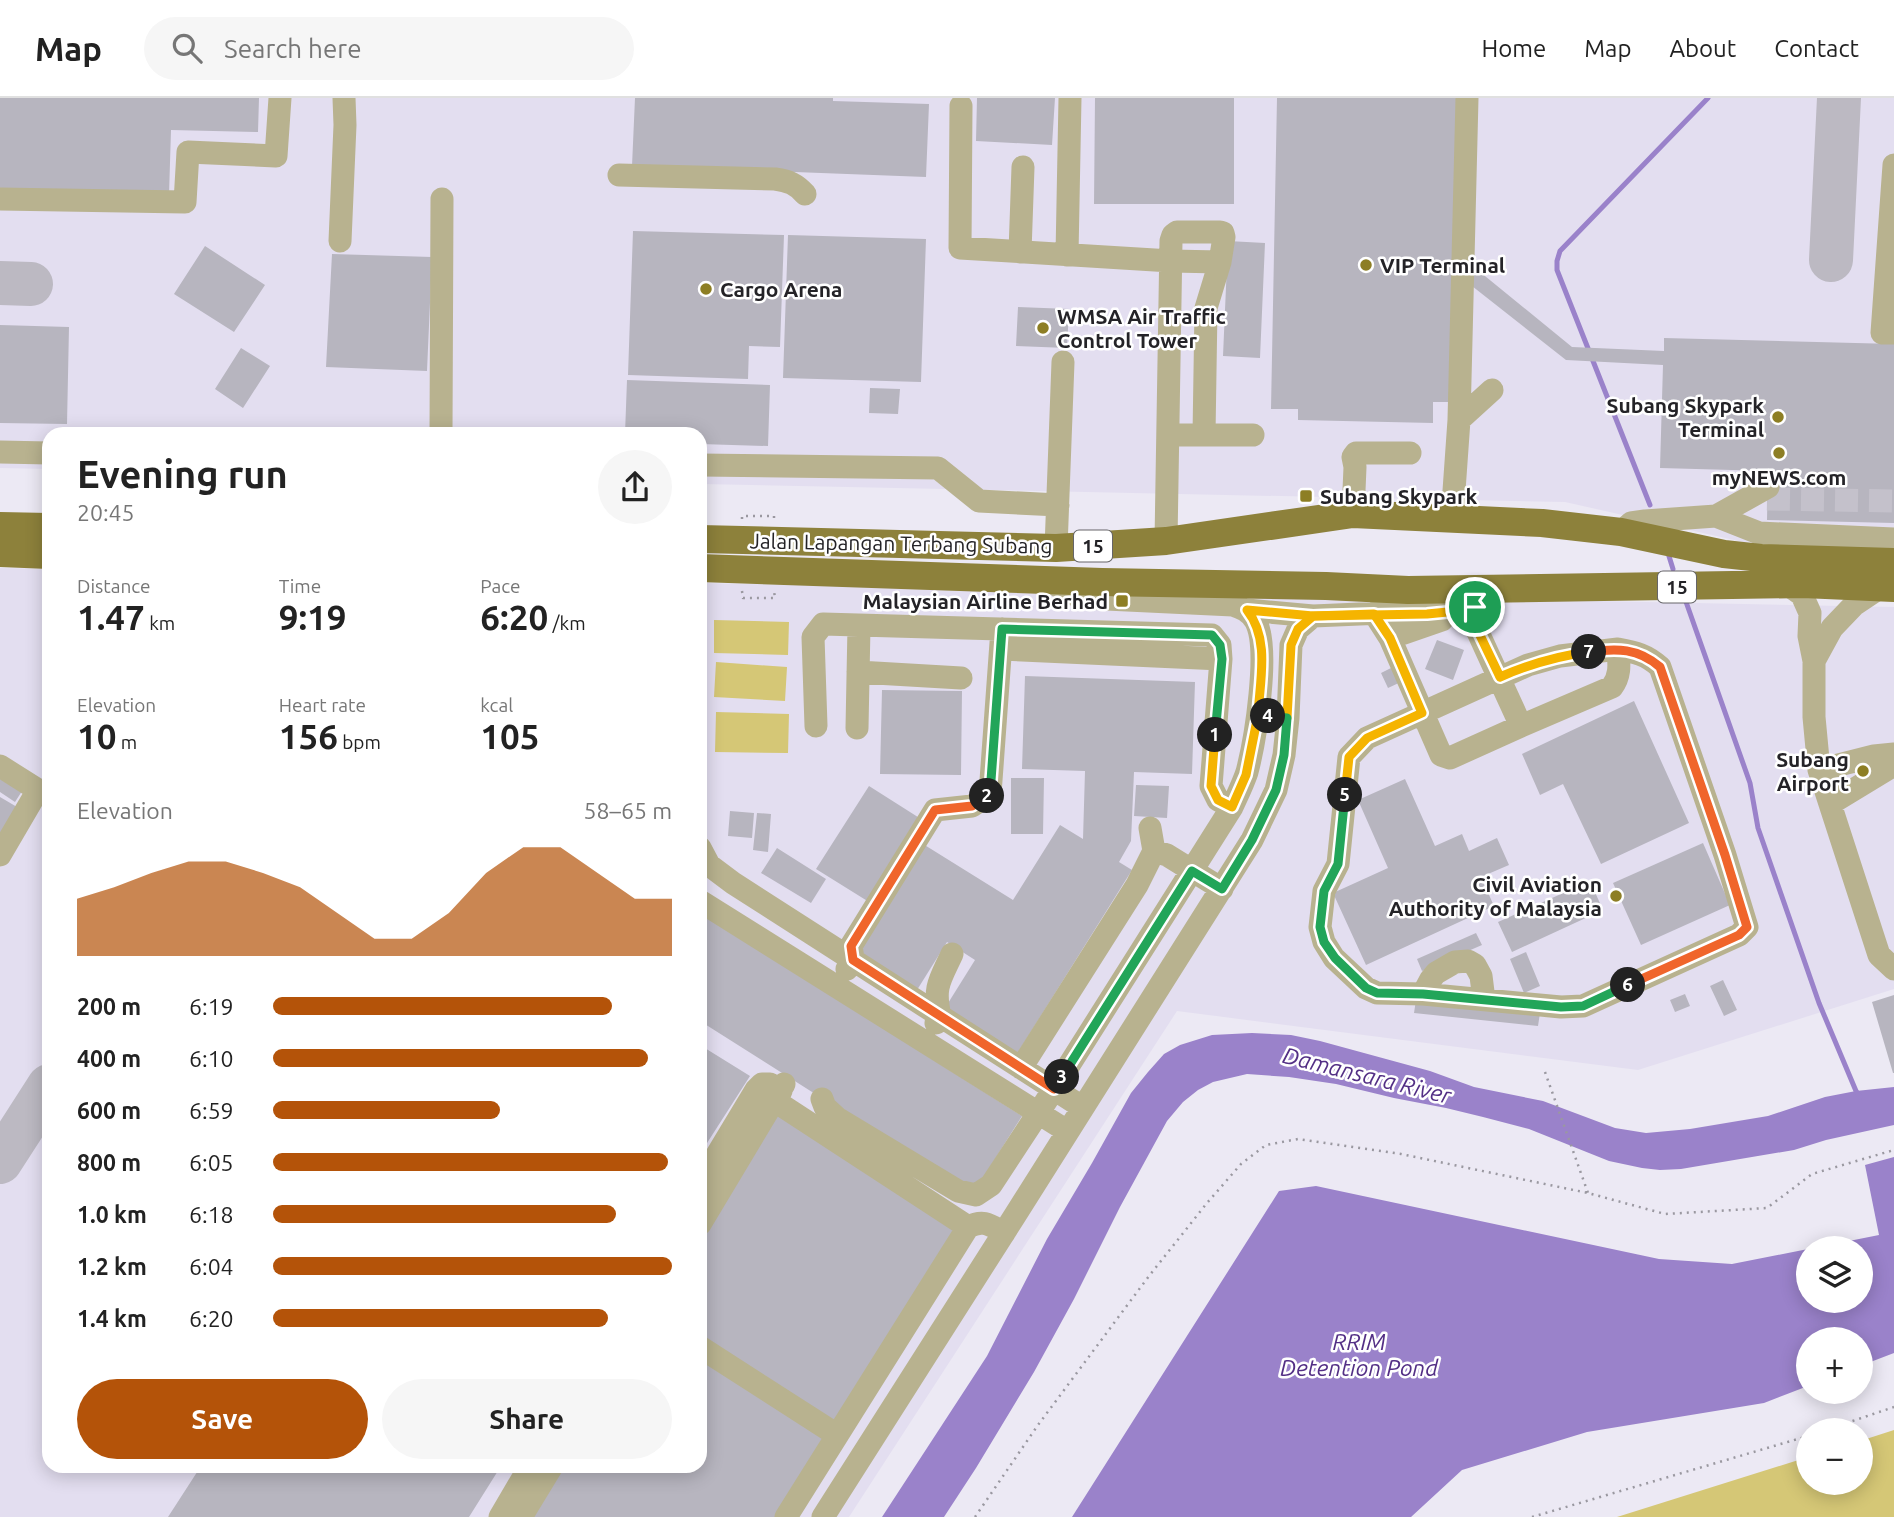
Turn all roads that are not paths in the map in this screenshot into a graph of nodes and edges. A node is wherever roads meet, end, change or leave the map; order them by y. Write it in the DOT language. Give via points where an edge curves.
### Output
graph roads {
  1 [pos="280,98"];
  2 [pos="344,98"];
  3 [pos="1070,98"];
  4 [pos="1467,98"];
  5 [pos="961,106"];
  6 [pos="1894,165"];
  7 [pos="1023,167"];
  8 [pos="619,176"];
  9 [pos="805,194"];
  10 [pos="0,199"];
  11 [pos="442,199"];
  12 [pos="340,241"];
  13 [pos="1020,252"];
  14 [pos="1067,254"];
  15 [pos="1171,261"];
  16 [pos="1894,333"];
  17 [pos="1063,362"];
  18 [pos="1492,390"];
  19 [pos="1459,420"];
  20 [pos="441,427"];
  21 [pos="1168,435"];
  22 [pos="1204,435"];
  23 [pos="1253,435"];
  24 [pos="0,452"];
  25 [pos="42,453"];
  26 [pos="1410,453"];
  27 [pos="707,465"];
  28 [pos="1768,493"];
  29 [pos="1058,505"];
  30 [pos="1353,514"];
  31 [pos="1716,516"];
  32 [pos="1452,519"];
  33 [pos="1894,524"];
  34 [pos="0,526"];
  35 [pos="42,527"];
  36 [pos="1621,531"];
  37 [pos="707,539"];
  38 [pos="1894,539"];
  39 [pos="1166,541"];
  40 [pos="1056,548"];
  41 [pos="0,553"];
  42 [pos="42,555"];
  43 [pos="1894,562"];
  44 [pos="707,568"];
  45 [pos="1049,580"];
  46 [pos="1788,585"];
  47 [pos="1887,587"];
  48 [pos="1481,603"];
  49 [pos="1247,610"];
  50 [pos="1374,614"];
  51 [pos="1313,616"];
  52 [pos="859,625"];
  53 [pos="1390,638"];
  54 [pos="1001,639"];
  55 [pos="1618,649"];
  56 [pos="1814,661"];
  57 [pos="858,672"];
  58 [pos="1500,677"];
  59 [pos="961,678"];
  60 [pos="1422,713"];
  61 [pos="1258,715"];
  62 [pos="1287,718"];
  63 [pos="816,726"];
  64 [pos="1521,726"];
  65 [pos="857,728"];
  66 [pos="1894,754"];
  67 [pos="1894,765"];
  68 [pos="0,766"];
  69 [pos="1819,770"];
  70 [pos="1244,779"];
  71 [pos="42,781"];
  72 [pos="42,785"];
  73 [pos="1276,790"];
  74 [pos="1830,804"];
  75 [pos="1232,807"];
  76 [pos="1150,828"];
  77 [pos="1154,851"];
  78 [pos="0,855"];
  79 [pos="707,861"];
  80 [pos="1192,871"];
  81 [pos="1222,889"];
  82 [pos="707,905"];
  83 [pos="952,954"];
  84 [pos="853,960"];
  85 [pos="1894,969"];
  86 [pos="836,986"];
  87 [pos="1423,994"];
  88 [pos="1484,1000"];
  89 [pos="940,1016"];
  90 [pos="925,1042"];
  91 [pos="1021,1068"];
  92 [pos="1054,1089"];
  93 [pos="780,1092"];
  94 [pos="822,1099"];
  95 [pos="1082,1107"];
  96 [pos="1038,1112"];
  97 [pos="1067,1131"];
  98 [pos="707,1171"];
  99 [pos="707,1212"];
  100 [pos="1009,1225"];
  101 [pos="968,1227"];
  102 [pos="707,1351"];
  103 [pos="837,1435"];
  104 [pos="526,1473"];
  105 [pos="548,1473"];
  106 [pos="500,1517"];
  107 [pos="521,1517"];
  108 [pos="786,1517"];
  109 [pos="823,1517"];
  1 -- 10 [label="street" via="276,156 188,152 185,202"];
  2 -- 12 [label="street"];
  3 -- 14 [label="street"];
  4 -- 19 [label="street"];
  5 -- 13 [label="street" via="960,248"];
  6 -- 16 [label="street" via="1882,333"];
  7 -- 13 [label="street"];
  8 -- 9 [label="street" via="775,179 797,185"];
  11 -- 20 [label="street"];
  13 -- 14 [label="street"];
  14 -- 15 [label="street"];
  15 -- 21 [label="street"];
  15 -- 22 [label="street" via="1220,262 1206,308"];
  17 -- 29 [label="street"];
  18 -- 19 [label="street"];
  19 -- 32 [label="street"];
  21 -- 22 [label="street"];
  21 -- 39 [label="street"];
  22 -- 23 [label="street"];
  24 -- 25 [label="street"];
  26 -- 30 [label="street" via="1356,453"];
  27 -- 29 [label="street" via="938,468 979,501"];
  28 -- 31 [label="street"];
  29 -- 40 [label="street"];
  30 -- 32 [label="main road, Jalan Lapangan Terbang Subang / 15"];
  30 -- 39 [label="main road, Jalan Lapangan Terbang Subang / 15"];
  31 -- 33 [label="street" via="1761,523"];
  31 -- 36 [label="street" via="1645,520"];
  31 -- 38 [label="street" via="1759,533"];
  32 -- 36 [label="main road, Jalan Lapangan Terbang Subang / 15"];
  34 -- 35 [label="main road"];
  36 -- 43 [label="main road, Jalan Lapangan Terbang Subang / 15" via="1724,554"];
  37 -- 40 [label="main road, Jalan Lapangan Terbang Subang / 15"];
  39 -- 40 [label="main road, Jalan Lapangan Terbang Subang / 15"];
  41 -- 42 [label="main road"];
  44 -- 45 [label="main road, Jalan Lapangan Terbang Subang / 15"];
  45 -- 48 [label="main road, Jalan Lapangan Terbang Subang / 15" via="1408,590"];
  45 -- 49 [label="street" via="1085,598 1233,604"];
  46 -- 47 [label="main road, Jalan Lapangan Terbang Subang / 15"];
  46 -- 48 [label="main road, Jalan Lapangan Terbang Subang / 15"];
  46 -- 56 [label="street" via="1802,595 1810,613"];
  47 -- 56 [label="street" via="1854,605 1832,628"];
  48 -- 50 [label="street" via="1458,611"];
  48 -- 53 [label="street"];
  48 -- 58 [label="street" via="1477,629"];
  49 -- 51 [label="street"];
  49 -- 61 [label="street" via="1261,636"];
  50 -- 51 [label="street"];
  50 -- 53 [label="street"];
  51 -- 62 [label="street" via="1298,629 1291,645"];
  52 -- 54 [label="street"];
  52 -- 57 [label="street"];
  52 -- 63 [label="street" via="822,624 813,637"];
  53 -- 60 [label="street"];
  54 -- 75 [label="street" via="1212,635 1220,645 1222,659 1211,786 1218,800"];
  54 -- 84 [label="street" via="990,794 972,806 935,810 851,946"];
  55 -- 58 [label="street" via="1560,656"];
  55 -- 64 [label="street" via="1620,671 1612,687"];
  55 -- 88 [label="street" via="1649,657 1660,667 1747,927 1739,935 1583,1006"];
  56 -- 69 [label="street"];
  57 -- 59 [label="street"];
  57 -- 65 [label="street"];
  58 -- 60 [label="street"];
  58 -- 64 [label="street"];
  60 -- 64 [label="street" via="1441,755 1450,758"];
  60 -- 87 [label="street" via="1367,738 1349,757 1338,864 1324,891 1320,927 1335,958 1366,988 1377,993"];
  61 -- 62 [label="street"];
  61 -- 70 [label="street"];
  62 -- 73 [label="street"];
  66 -- 69 [label="street"];
  67 -- 74 [label="street"];
  68 -- 71 [label="street"];
  69 -- 74 [label="street"];
  70 -- 73 [label="street"];
  70 -- 75 [label="street"];
  72 -- 78 [label="street"];
  73 -- 81 [label="street"];
  74 -- 85 [label="street" via="1879,955"];
  75 -- 80 [label="street"];
  76 -- 77 [label="street"];
  77 -- 80 [label="street"];
  77 -- 91 [label="street"];
  79 -- 84 [label="street"];
  80 -- 81 [label="street"];
  80 -- 92 [label="street"];
  81 -- 95 [label="street"];
  82 -- 86 [label="street"];
  83 -- 89 [label="street" via="937,987"];
  84 -- 86 [label="street"];
  84 -- 89 [label="street"];
  86 -- 90 [label="street"];
  87 -- 88 [label="street"];
  87 -- 88 [label="street" via="1436,973 1455,962 1468,961 1481,976"];
  89 -- 90 [label="street"];
  89 -- 91 [label="street"];
  90 -- 96 [label="street"];
  91 -- 92 [label="street"];
  92 -- 95 [label="street"];
  92 -- 96 [label="street"];
  93 -- 98 [label="street" via="770,1084 756,1090"];
  93 -- 99 [label="street"];
  93 -- 101 [label="street"];
  94 -- 96 [label="street" via="837,1118 958,1191 976,1195 991,1185"];
  95 -- 97 [label="street"];
  96 -- 97 [label="street"];
  97 -- 100 [label="street"];
  100 -- 101 [label="street" via="977,1222"];
  100 -- 109 [label="street"];
  101 -- 103 [label="street"];
  102 -- 103 [label="street"];
  103 -- 108 [label="street"];
  104 -- 106 [label="street"];
  105 -- 107 [label="street"];
}
